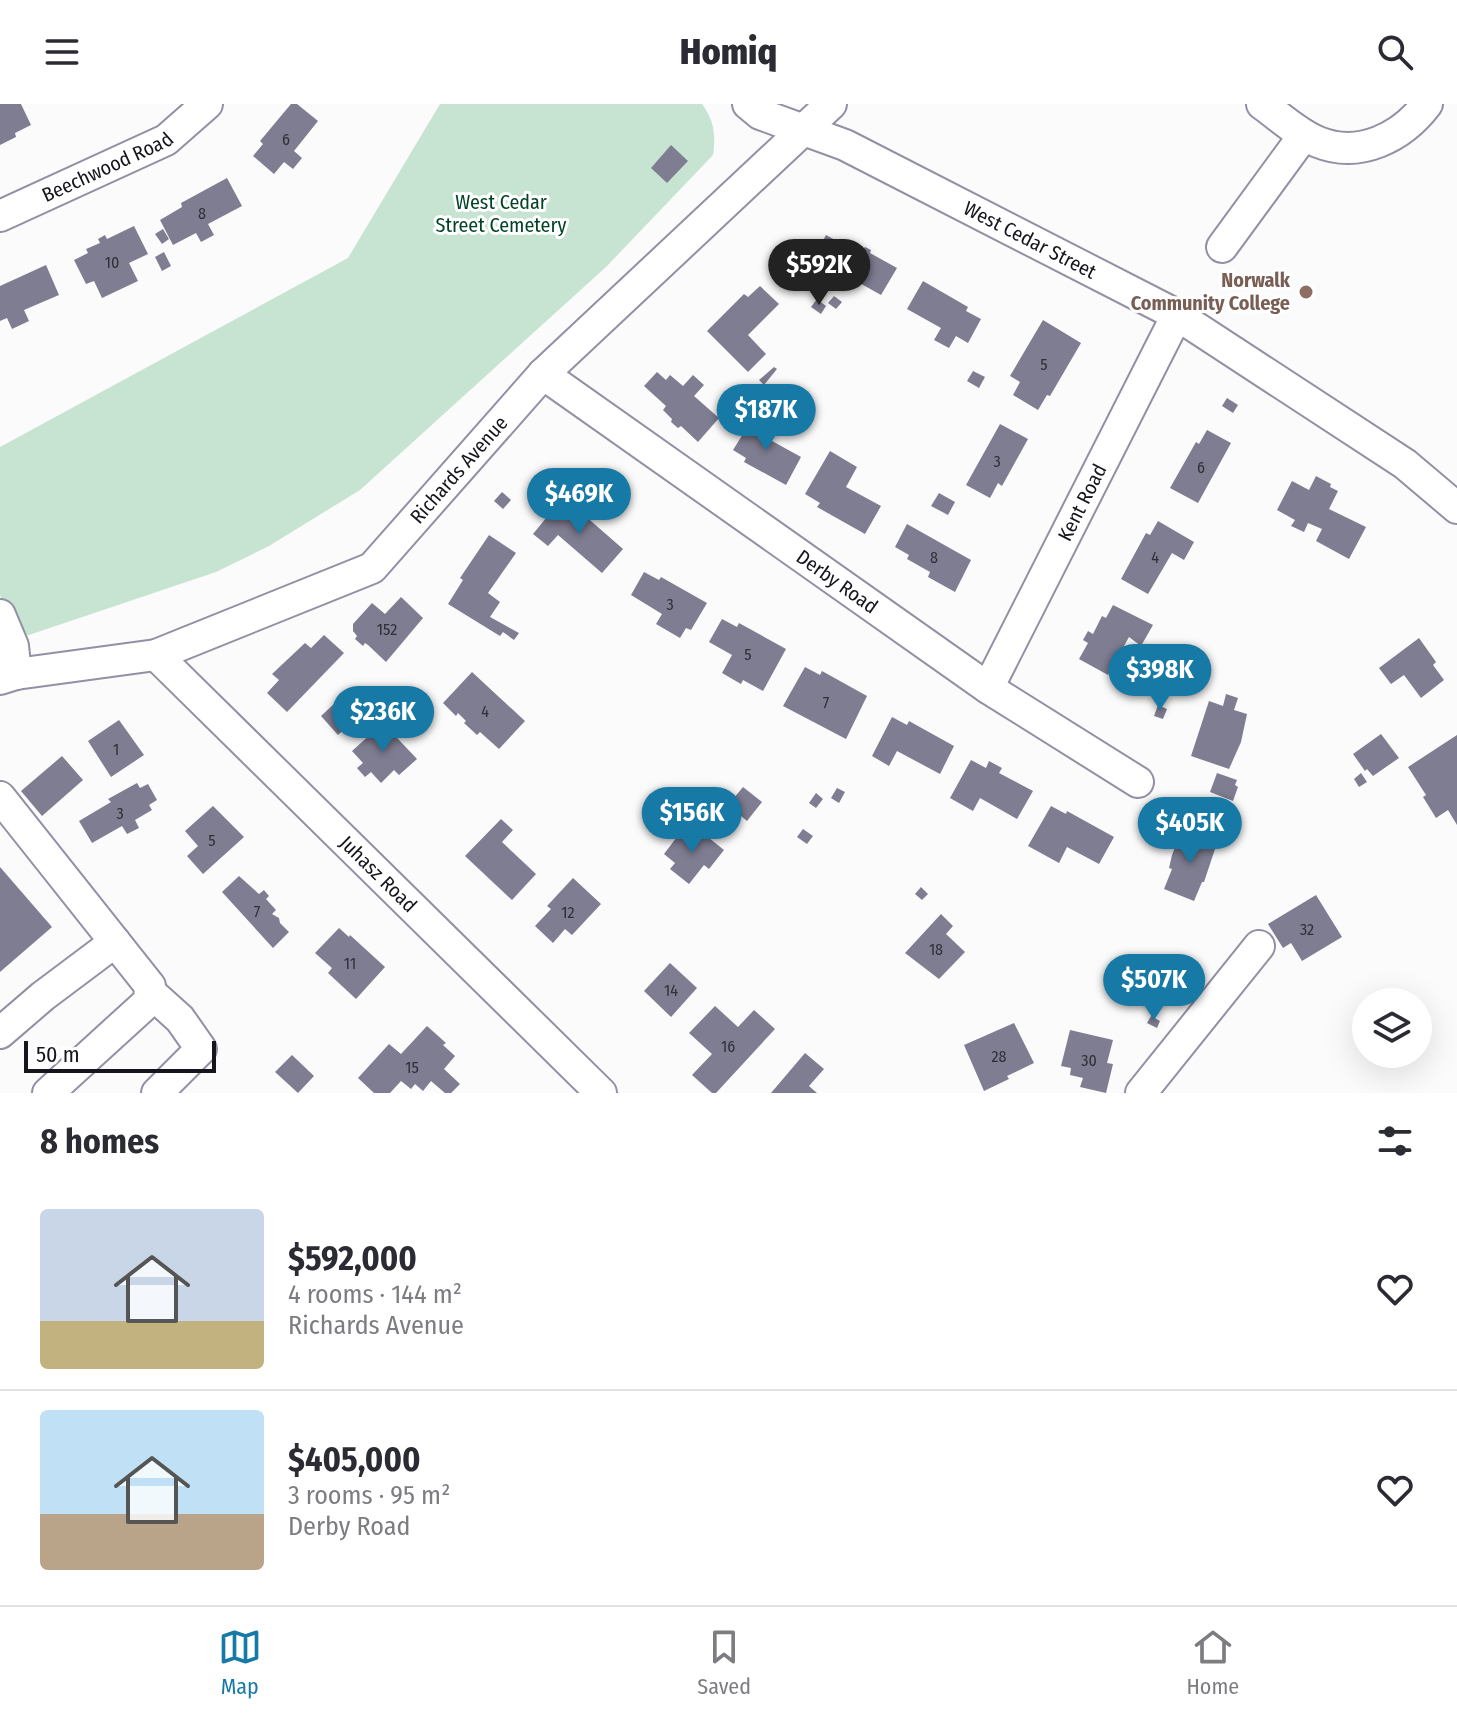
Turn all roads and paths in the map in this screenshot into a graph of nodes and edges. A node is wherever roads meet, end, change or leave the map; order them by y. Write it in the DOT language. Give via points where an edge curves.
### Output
graph roads {
  1 [pos="207,104"];
  2 [pos="748,104"];
  3 [pos="831,104"];
  4 [pos="1262,104"];
  5 [pos="1427,104"];
  6 [pos="804,131"];
  7 [pos="1304,135"];
  8 [pos="0,216"];
  9 [pos="1222,247"];
  10 [pos="1177,315"];
  11 [pos="543,374"];
  12 [pos="1457,508"];
  13 [pos="0,615"];
  14 [pos="156,655"];
  15 [pos="8,676"];
  16 [pos="988,688"];
  17 [pos="1138,782"];
  18 [pos="0,797"];
  19 [pos="115,942"];
  20 [pos="1259,946"];
  21 [pos="150,992"];
  22 [pos="0,1033"];
  23 [pos="48,1093"];
  24 [pos="157,1093"];
  25 [pos="601,1093"];
  26 [pos="1141,1093"];
  1 -- 8 [label="street, Beechwood Road" via="166,140"];
  2 -- 6 [label="street, West Cedar Street"];
  3 -- 6 [label="street, Richards Avenue"];
  4 -- 7 [label="street"];
  5 -- 7 [label="street" via="1409,124 1376,143 1351,148"];
  6 -- 10 [label="street, West Cedar Street" via="845,145"];
  6 -- 11 [label="street, Richards Avenue"];
  7 -- 9 [label="street"];
  10 -- 12 [label="street, West Cedar Street" via="1405,464"];
  10 -- 16 [label="street, Kent Road"];
  11 -- 14 [label="street, Richards Avenue" via="372,568"];
  11 -- 16 [label="street, Derby Road"];
  13 -- 15 [label="street" via="13,646"];
  14 -- 15 [label="street, Richards Avenue"];
  14 -- 25 [label="street, Juhasz Road"];
  16 -- 17 [label="street, Derby Road"];
  18 -- 19 [label="street"];
  19 -- 21 [label="street"];
  19 -- 22 [label="street"];
  20 -- 26 [label="street"];
  21 -- 23 [label="street" via="149,1001"];
  21 -- 24 [label="street" via="180,1019 201,1049"];
}
